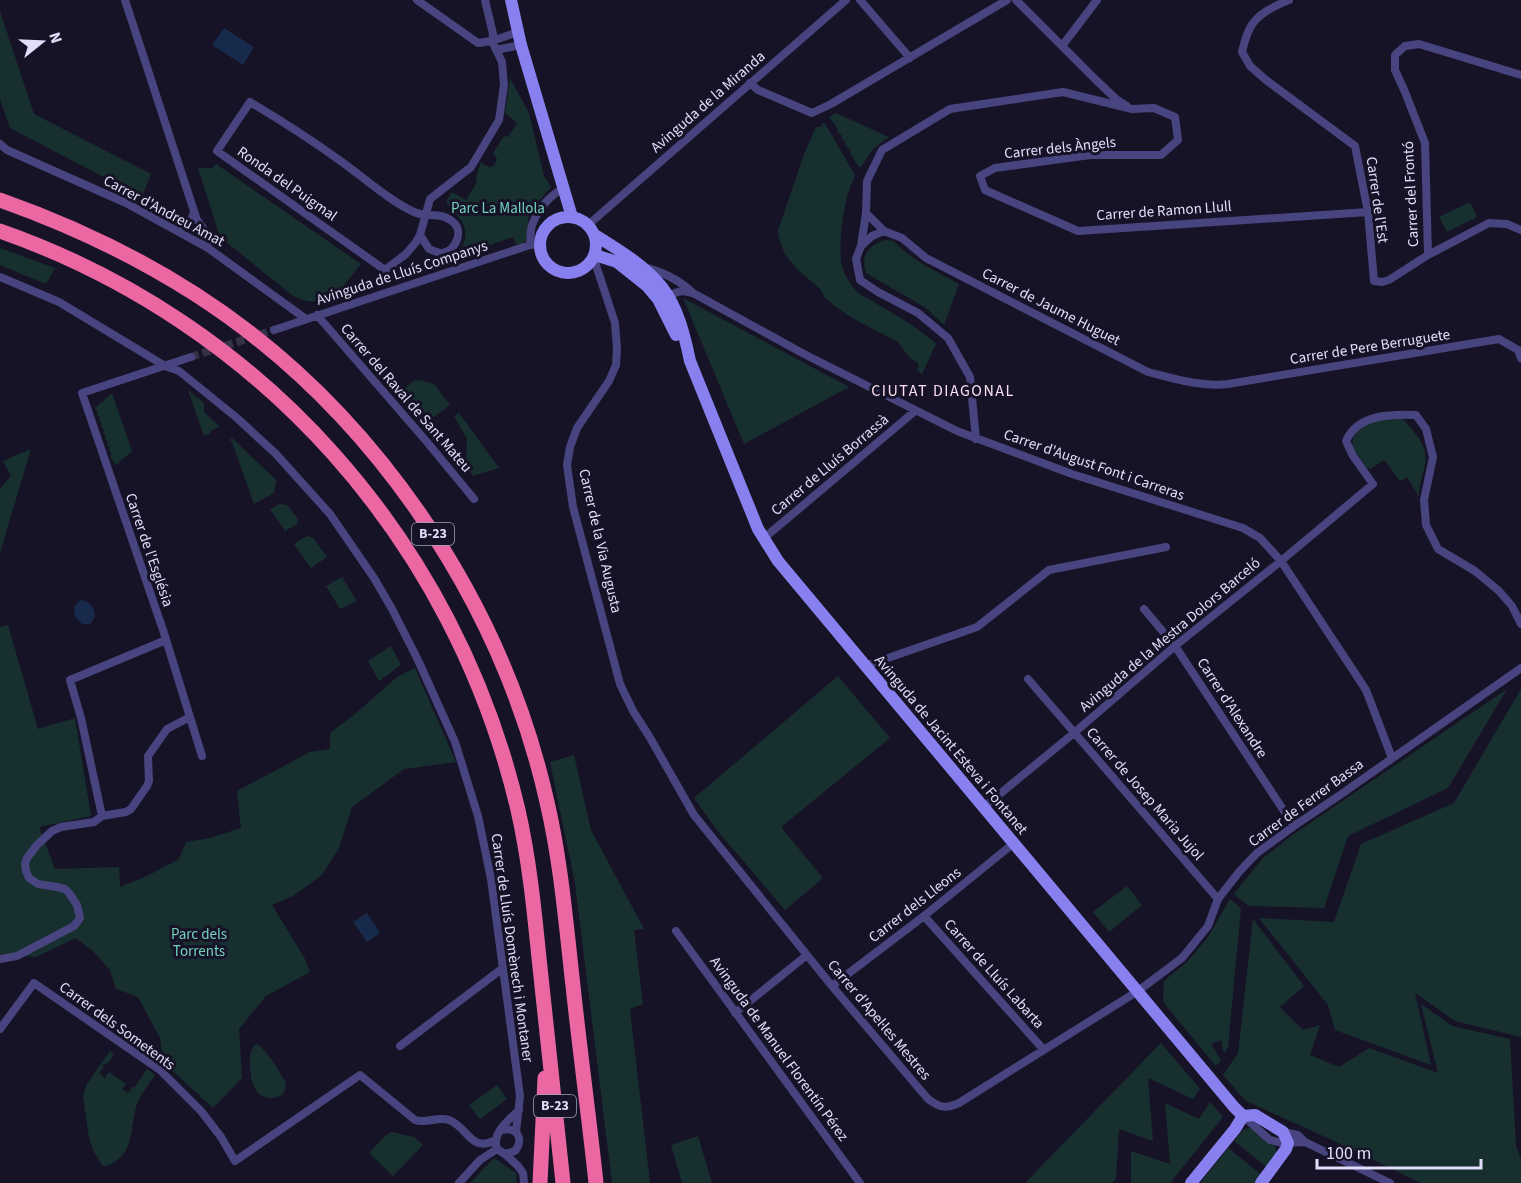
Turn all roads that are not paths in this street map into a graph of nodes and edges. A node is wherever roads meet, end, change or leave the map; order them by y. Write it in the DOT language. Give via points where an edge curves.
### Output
graph roads {
  1 [pos="125,0"];
  2 [pos="417,0"];
  3 [pos="485,0"];
  4 [pos="511,0"];
  5 [pos="846,0"];
  6 [pos="860,0"];
  7 [pos="1007,0"];
  8 [pos="1016,0"];
  9 [pos="1097,0"];
  10 [pos="1273,0"];
  11 [pos="1289,0"];
  12 [pos="1263,14"];
  13 [pos="518,32"];
  14 [pos="492,41"];
  15 [pos="520,45"];
  16 [pos="1062,46"];
  17 [pos="496,50"];
  18 [pos="910,58"];
  19 [pos="1521,75"];
  20 [pos="750,83"];
  21 [pos="1132,110"];
  22 [pos="0,144"];
  23 [pos="980,176"];
  24 [pos="564,188"];
  25 [pos="0,200"];
  26 [pos="1368,212"];
  27 [pos="866,213"];
  28 [pos="427,214"];
  29 [pos="196,215"];
  30 [pos="572,217"];
  31 [pos="592,230"];
  32 [pos="1521,230"];
  33 [pos="0,231"];
  34 [pos="179,231"];
  35 [pos="884,231"];
  36 [pos="420,235"];
  37 [pos="195,240"];
  38 [pos="535,244"];
  39 [pos="861,246"];
  40 [pos="208,248"];
  41 [pos="1428,255"];
  42 [pos="594,257"];
  43 [pos="641,266"];
  44 [pos="0,277"];
  45 [pos="693,293"];
  46 [pos="672,303"];
  47 [pos="317,315"];
  48 [pos="306,319"];
  49 [pos="274,330"];
  50 [pos="191,357"];
  51 [pos="1521,358"];
  52 [pos="690,361"];
  53 [pos="165,366"];
  54 [pos="1215,385"];
  55 [pos="915,411"];
  56 [pos="976,439"];
  57 [pos="474,499"];
  58 [pos="763,539"];
  59 [pos="1166,547"];
  60 [pos="1281,561"];
  61 [pos="1144,609"];
  62 [pos="1521,624"];
  63 [pos="166,640"];
  64 [pos="1175,646"];
  65 [pos="865,666"];
  66 [pos="1521,668"];
  67 [pos="1028,679"];
  68 [pos="190,717"];
  69 [pos="1074,733"];
  70 [pos="202,756"];
  71 [pos="1392,758"];
  72 [pos="663,761"];
  73 [pos="984,807"];
  74 [pos="102,816"];
  75 [pos="1294,826"];
  76 [pos="1014,843"];
  77 [pos="1218,898"];
  78 [pos="924,916"];
  79 [pos="676,931"];
  80 [pos="807,955"];
  81 [pos="0,959"];
  82 [pos="503,968"];
  83 [pos="832,986"];
  84 [pos="1138,991"];
  85 [pos="735,1013"];
  86 [pos="0,1029"];
  87 [pos="547,1030"];
  88 [pos="400,1046"];
  89 [pos="1043,1049"];
  90 [pos="519,1110"];
  91 [pos="1243,1116"];
  92 [pos="500,1131"];
  93 [pos="516,1132"];
  94 [pos="1286,1137"];
  95 [pos="496,1145"];
  96 [pos="505,1154"];
  97 [pos="459,1183"];
  98 [pos="524,1183"];
  99 [pos="540,1183"];
  100 [pos="563,1183"];
  101 [pos="596,1183"];
  102 [pos="860,1183"];
  103 [pos="1191,1183"];
  104 [pos="1261,1183"];
  105 [pos="1390,1183"];
  1 -- 29 [label="street"];
  2 -- 14 [label="street" via="478,42"];
  3 -- 14 [label="street"];
  4 -- 13 [label="street"];
  5 -- 20 [label="street, Avinguda de la Miranda"];
  6 -- 18 [label="street"];
  7 -- 18 [label="street"];
  8 -- 16 [label="street"];
  9 -- 16 [label="street"];
  10 -- 12 [label="street"];
  11 -- 12 [label="street"];
  12 -- 26 [label="street, Carrer de l'Est" via="1250,27 1242,52 1250,66 1266,80 1355,146"];
  13 -- 14 [label="street"];
  13 -- 15 [label="street"];
  14 -- 17 [label="street"];
  15 -- 17 [label="street"];
  15 -- 24 [label="street"];
  16 -- 21 [label="street"];
  17 -- 28 [label="street" via="502,62 504,85 499,120 471,168 430,199"];
  18 -- 20 [label="street" via="812,113"];
  19 -- 41 [label="street, Carrer del Frontó" via="1419,44 1405,46 1395,55 1395,70 1425,143"];
  20 -- 31 [label="street, Avinguda de la Miranda"];
  21 -- 23 [label="street, Carrer dels Àngels" via="1154,108 1175,117 1178,140 1161,155 1090,155 995,168"];
  21 -- 27 [label="street" via="1063,92 950,109 882,150 867,181"];
  22 -- 34 [label="street, Carrer d'Andreu Amat"];
  23 -- 26 [label="street, Carrer de Ramon Llull" via="985,190 1078,231"];
  24 -- 30 [label="street"];
  24 -- 38 [label="street" via="552,195 538,213 531,228"];
  25 -- 101 [label="highway, B-23" via="113,247 195,294 257,339 319,393 355,431 404,491 440,544 500,656 547,801 566,917"];
  26 -- 41 [label="street, Carrer de l'Est" via="1374,281 1389,280"];
  27 -- 35 [label="street, Carrer de Jaume Huguet"];
  27 -- 39 [label="street"];
  28 -- 36 [label="street, Ronda del Puigmal"];
  28 -- 36 [label="street" via="446,216 456,225 459,237 452,248 441,253 429,249"];
  28 -- 36 [label="street, Ronda del Puigmal" via="416,213 394,200 313,141 250,102 217,151 385,270 406,254"];
  29 -- 34 [label="street"];
  29 -- 37 [label="street"];
  29 -- 40 [label="street"];
  30 -- 31 [label="street"];
  30 -- 38 [label="street" via="550,223"];
  31 -- 42 [label="street" via="597,245"];
  31 -- 43 [label="street, Avinguda de Jacint Esteva i Fontanet"];
  32 -- 41 [label="street" via="1489,223"];
  33 -- 87 [label="highway, B-23" via="94,270 178,319 234,360 270,389 335,454 405,547 464,651 502,753 525,842"];
  34 -- 37 [label="street, Carrer d'Andreu Amat"];
  35 -- 39 [label="street"];
  35 -- 54 [label="street, Carrer de Jaume Huguet" via="902,238 926,258 1148,372"];
  37 -- 40 [label="street, Carrer d'Andreu Amat"];
  38 -- 42 [label="street" via="545,261 563,273 581,271"];
  38 -- 47 [label="street, Avinguda de Lluís Companys"];
  39 -- 56 [label="street" via="856,259 860,280 918,313 948,338 970,377"];
  40 -- 48 [label="street, Carrer d'Andreu Amat"];
  42 -- 52 [label="street, Avinguda de Jacint Esteva i Fontanet" via="617,262 647,286 658,299"];
  42 -- 72 [label="street, Carrer de la Via Augusta" via="615,323 616,365 577,428 567,465 573,507 620,684"];
  43 -- 45 [label="street, Carrer d'August Font i Carreras" via="656,270"];
  43 -- 46 [label="street, Avinguda de Jacint Esteva i Fontanet"];
  44 -- 53 [label="street, Carrer de Lluís Domènech i Montaner" via="59,302"];
  45 -- 46 [label="street" via="676,292 671,296"];
  45 -- 55 [label="street, Carrer d'August Font i Carreras"];
  46 -- 52 [label="street, Avinguda de Jacint Esteva i Fontanet"];
  47 -- 48 [label="street, Avinguda de Lluís Companys"];
  47 -- 57 [label="street, Carrer del Raval de Sant Mateu"];
  48 -- 49 [label="street, Avinguda de Lluís Companys"];
  50 -- 53 [label="street"];
  51 -- 54 [label="street, Carrer de Pere Berruguete" via="1518,350 1499,339"];
  52 -- 58 [label="street, Avinguda de Jacint Esteva i Fontanet"];
  53 -- 63 [label="street, Carrer de l'Església" via="82,393"];
  53 -- 82 [label="street, Carrer de Lluís Domènech i Montaner" via="179,371 276,454 330,514 374,578 417,658 454,741 478,816"];
  55 -- 56 [label="street, Carrer d'August Font i Carreras"];
  55 -- 58 [label="street, Carrer de Lluís Borrassà"];
  56 -- 60 [label="street, Carrer d'August Font i Carreras" via="1243,528 1260,538"];
  58 -- 65 [label="street, Avinguda de Jacint Esteva i Fontanet"];
  59 -- 65 [label="street" via="1049,570 977,627"];
  60 -- 62 [label="street, Avinguda de la Mestra Dolors Barceló" via="1373,484 1346,441 1355,427 1374,417 1416,415 1426,429 1433,457 1424,500 1426,525 1438,549 1499,591"];
  60 -- 64 [label="street, Avinguda de la Mestra Dolors Barceló"];
  60 -- 71 [label="street, Carrer d'August Font i Carreras" via="1366,690"];
  61 -- 64 [label="street, Carrer d'Alexandre"];
  63 -- 68 [label="street, Carrer de l'Església"];
  63 -- 74 [label="street" via="70,680"];
  64 -- 69 [label="street, Avinguda de la Mestra Dolors Barceló"];
  64 -- 75 [label="street, Carrer d'Alexandre"];
  65 -- 73 [label="street, Avinguda de Jacint Esteva i Fontanet"];
  66 -- 71 [label="street, Carrer de Ferrer Bassa"];
  67 -- 69 [label="street, Carrer de Josep Maria Jujol"];
  68 -- 70 [label="street, Carrer de l'Església"];
  68 -- 74 [label="street" via="168,729 148,756 149,781 135,805 126,812"];
  69 -- 73 [label="street, Avinguda de la Mestra Dolors Barceló"];
  69 -- 77 [label="street, Carrer de Josep Maria Jujol"];
  71 -- 75 [label="street, Carrer de Ferrer Bassa"];
  72 -- 80 [label="street, Carrer d'Apel·les Mestres" via="694,815"];
  73 -- 76 [label="street, Avinguda de Jacint Esteva i Fontanet"];
  74 -- 81 [label="street" via="94,822 52,831 27,858 26,871 33,882 69,893 80,914 78,922 17,956"];
  75 -- 77 [label="street, Carrer de Ferrer Bassa" via="1257,853"];
  76 -- 78 [label="street, Carrer dels Lleons"];
  76 -- 84 [label="street, Avinguda de Jacint Esteva i Fontanet"];
  77 -- 84 [label="street, Carrer de Ferrer Bassa" via="1208,926 1182,958"];
  78 -- 83 [label="street, Carrer dels Lleons"];
  78 -- 89 [label="street, Carrer de Lluís Labarta"];
  79 -- 85 [label="street, Avinguda de Manuel Florentín Pérez"];
  80 -- 83 [label="street, Carrer d'Apel·les Mestres"];
  80 -- 85 [label="street"];
  82 -- 88 [label="street"];
  82 -- 90 [label="street, Carrer de Lluís Domènech i Montaner"];
  83 -- 89 [label="street, Carrer d'Apel·les Mestres" via="935,1105 948,1108 959,1103"];
  84 -- 89 [label="street, Carrer d'Apel·les Mestres"];
  84 -- 91 [label="street, Avinguda de Jacint Esteva i Fontanet"];
  85 -- 102 [label="street, Avinguda de Manuel Florentín Pérez"];
  86 -- 95 [label="street, Carrer dels Sometents" via="34,983 160,1070 201,1111 235,1161 360,1075 415,1120 447,1119 478,1144"];
  87 -- 99 [label="highway"];
  87 -- 100 [label="highway, B-23"];
  90 -- 92 [label="street"];
  90 -- 93 [label="street, Carrer de Lluís Domènech i Montaner"];
  91 -- 94 [label="street" via="1255,1115"];
  91 -- 103 [label="street"];
  92 -- 93 [label="street"];
  92 -- 95 [label="street"];
  93 -- 96 [label="street" via="518,1147"];
  94 -- 104 [label="street" via="1286,1149"];
  94 -- 105 [label="street" via="1305,1142"];
  95 -- 96 [label="street"];
  95 -- 97 [label="street"];
  96 -- 98 [label="street" via="523,1173"];
}
